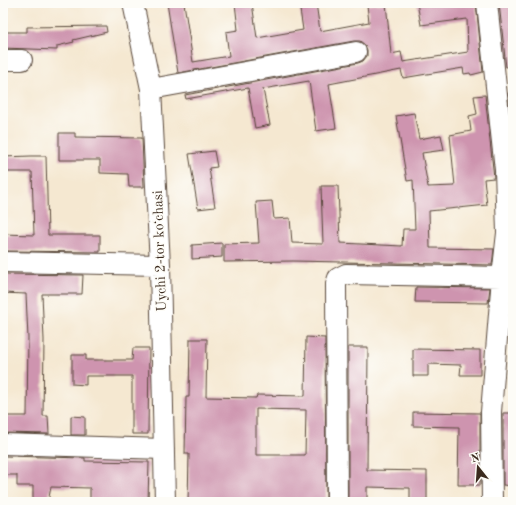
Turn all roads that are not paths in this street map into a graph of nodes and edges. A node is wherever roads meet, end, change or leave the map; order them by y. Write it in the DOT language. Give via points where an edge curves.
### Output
graph roads {
  1 [pos="133,3"];
  2 [pos="488,3"];
  3 [pos="356,52"];
  4 [pos="152,89"];
  5 [pos="510,234"];
  6 [pos="3,262"];
  7 [pos="160,265"];
  8 [pos="502,277"];
  9 [pos="3,444"];
  10 [pos="164,449"];
  11 [pos="165,502"];
  12 [pos="336,502"];
  13 [pos="492,502"];
  1 -- 4 [label="street, Uychi 2-tor koʻchasi"];
  2 -- 5 [label="street"];
  3 -- 4 [label="street"];
  4 -- 7 [label="street, Uychi 2-tor koʻchasi"];
  5 -- 8 [label="street"];
  6 -- 7 [label="street"];
  7 -- 10 [label="street, Uychi 2-tor koʻchasi"];
  8 -- 12 [label="street" via="346,274 338,278"];
  8 -- 13 [label="street" via="491,412"];
  9 -- 10 [label="street"];
  10 -- 11 [label="street, Uychi 2-tor koʻchasi"];
}
